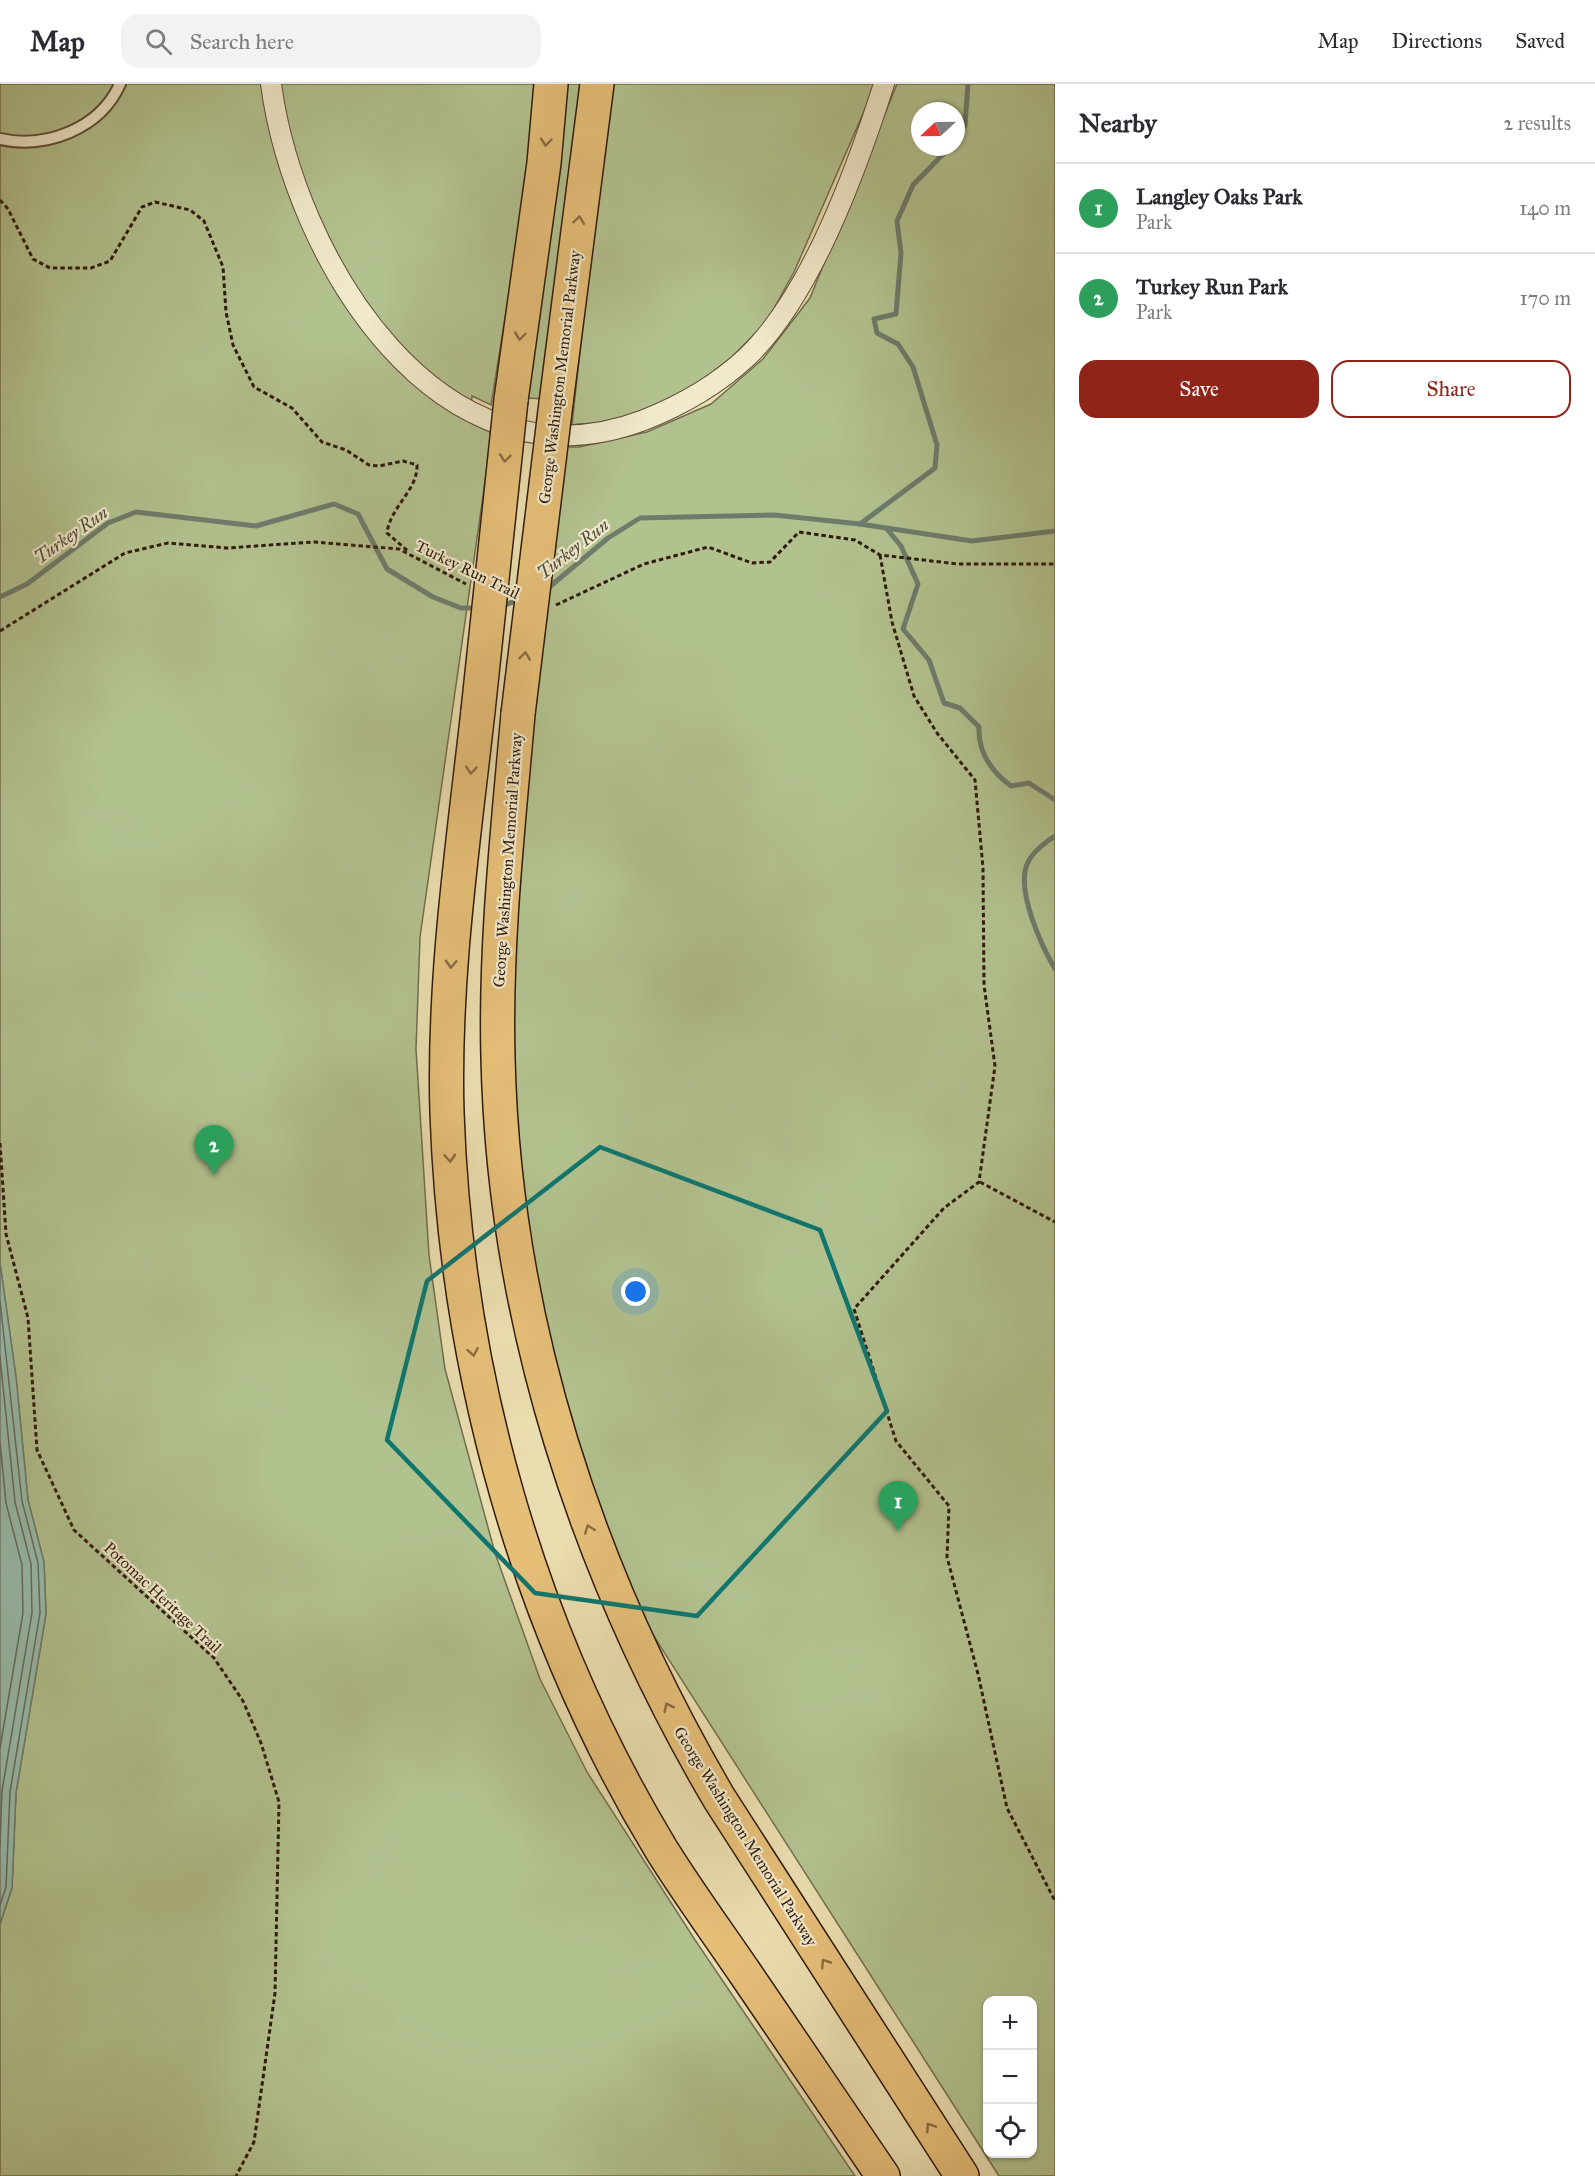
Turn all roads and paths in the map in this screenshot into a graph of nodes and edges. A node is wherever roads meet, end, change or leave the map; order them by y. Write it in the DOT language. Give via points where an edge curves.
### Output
graph roads {
  1 [pos="120,84"];
  2 [pos="271,84"];
  3 [pos="551,84"];
  4 [pos="597,84"];
  5 [pos="884,84"];
  6 [pos="0,139"];
  7 [pos="0,200"];
  8 [pos="880,555"];
  9 [pos="412,556"];
  10 [pos="1055,564"];
  11 [pos="475,589"];
  12 [pos="550,608"];
  13 [pos="0,631"];
  14 [pos="0,1143"];
  15 [pos="979,1182"];
  16 [pos="1055,1222"];
  17 [pos="1055,1901"];
  18 [pos="236,2176"];
  19 [pos="883,2176"];
  20 [pos="962,2176"];
  1 -- 6 [label="lane" via="110,102 77,129 35,142"];
  2 -- 5 [label="street" via="285,152 316,235 337,274 387,344 434,390 490,421 538,434 582,435 627,426 674,408 717,381 762,341 797,292 822,242"];
  3 -- 19 [label="highway, one-way, bridge" via="511,400 452,952 447,1111 452,1204 464,1293 477,1373 504,1490 563,1656 602,1740 660,1846"];
  20 -- 4 [label="highway, George Washington Memorial Parkway, one-way, bridge" via="682,1736 613,1590 562,1447 527,1308 503,1141 498,1060 501,898 518,714"];
  7 -- 9 [label="path" via="33,258 50,268 91,268 110,261 142,207 155,202 190,210 204,221 223,267 226,312 234,345 254,387 292,408 322,442 346,450 369,465 403,461 417,465 418,477 388,523 387,533"];
  8 -- 10 [label="path" via="958,564"];
  8 -- 12 [label="path" via="855,540 799,532 770,562 752,563 708,547 644,564"];
  8 -- 15 [label="path" via="892,622 914,696 975,780 982,868 984,985 995,1066"];
  9 -- 11 [label="path, Turkey Run Trail"];
  9 -- 13 [label="path, Turkey Run Trail" via="399,549 314,542 226,549 168,543 125,553"];
  14 -- 18 [label="path, Potomac Heritage Trail" via="6,1234 28,1318 37,1450 74,1530 214,1658 243,1701 279,1802 275,1993 254,2142"];
  15 -- 16 [label="path"];
  15 -- 17 [label="path" via="944,1208 854,1309 896,1441 949,1506 947,1557 1007,1808"];
}
